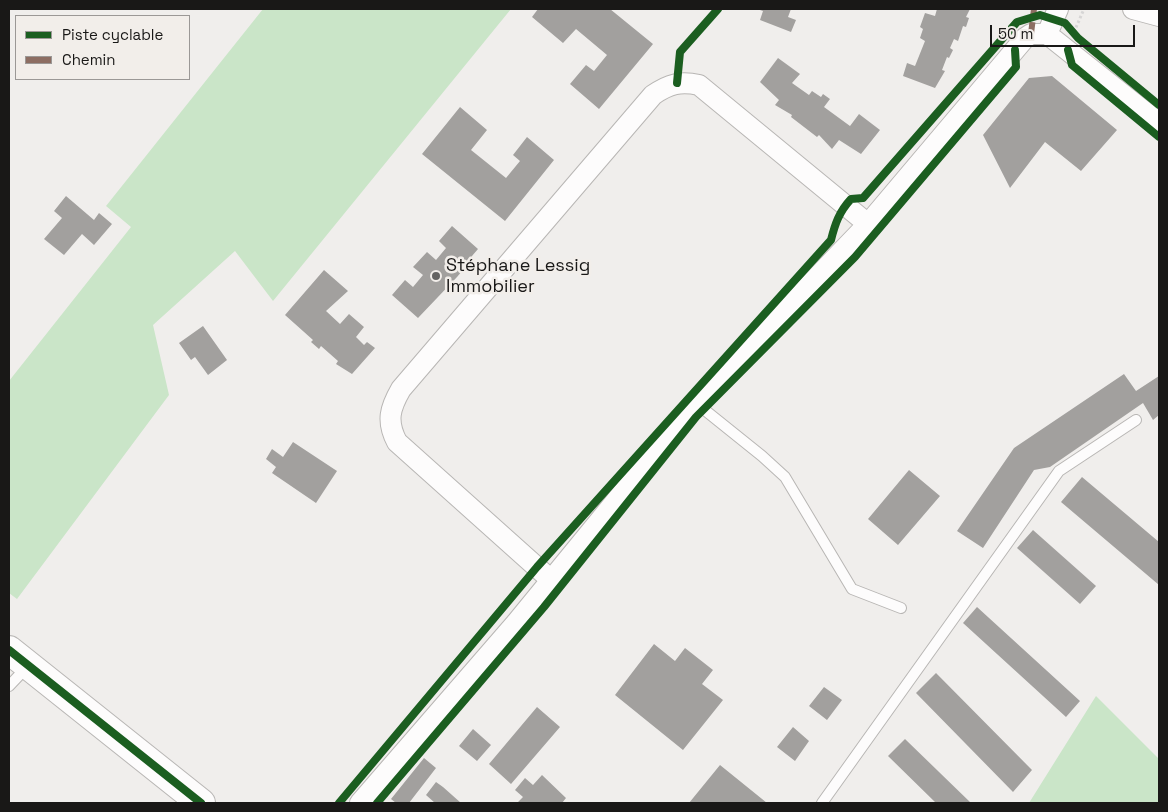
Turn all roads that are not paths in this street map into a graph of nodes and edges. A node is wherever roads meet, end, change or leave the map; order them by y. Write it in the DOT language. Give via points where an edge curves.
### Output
graph roads {
  1 [pos="1133,9"];
  2 [pos="1159,16"];
  3 [pos="1053,21"];
  4 [pos="1159,123"];
  5 [pos="868,224"];
  6 [pos="696,403"];
  7 [pos="1136,420"];
  8 [pos="550,579"];
  9 [pos="901,608"];
  10 [pos="18,657"];
  11 [pos="9,686"];
  12 [pos="201,803"];
  13 [pos="360,803"];
  14 [pos="822,803"];
  1 -- 2 [label="street"];
  3 -- 4 [label="street"];
  3 -- 5 [label="street" via="1025,38"];
  5 -- 6 [label="street"];
  5 -- 8 [label="street" via="699,85 667,85 653,95 401,389 389,417 390,429 397,442"];
  6 -- 8 [label="street"];
  6 -- 9 [label="lane" via="785,477 852,589"];
  7 -- 14 [label="lane" via="1059,471"];
  8 -- 13 [label="street" via="516,623"];
  10 -- 11 [label="lane"];
  10 -- 12 [label="main road"];
}
